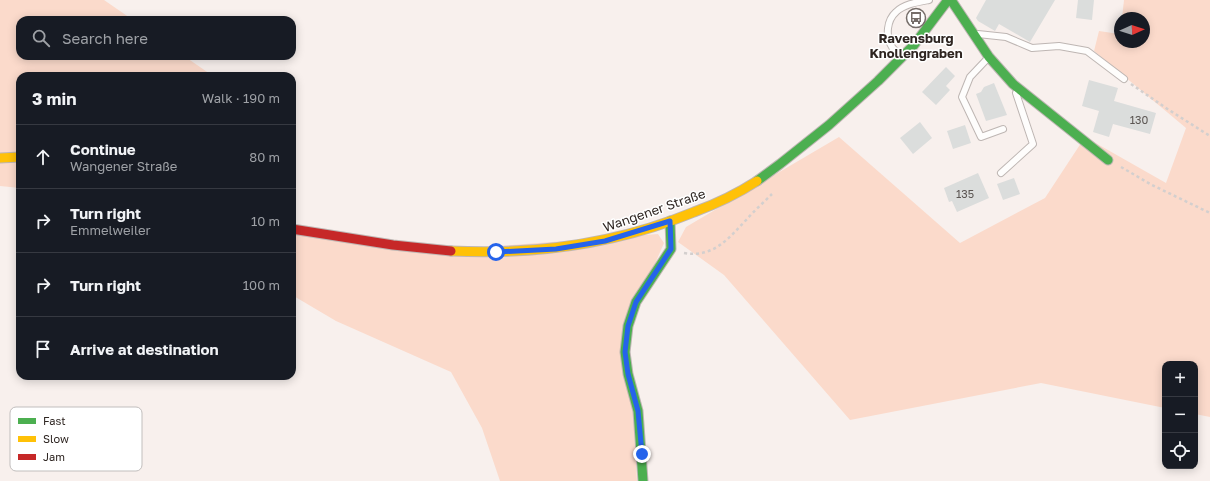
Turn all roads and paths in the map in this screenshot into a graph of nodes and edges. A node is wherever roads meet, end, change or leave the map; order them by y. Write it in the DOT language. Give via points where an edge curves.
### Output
graph roads {
  1 [pos="929,0"];
  2 [pos="950,0"];
  3 [pos="974,34"];
  4 [pos="989,57"];
  5 [pos="902,58"];
  6 [pos="1124,79"];
  7 [pos="1012,84"];
  8 [pos="1003,129"];
  9 [pos="1210,136"];
  10 [pos="16,157"];
  11 [pos="0,158"];
  12 [pos="1108,160"];
  13 [pos="1001,173"];
  14 [pos="1210,213"];
  15 [pos="670,221"];
  16 [pos="296,230"];
  17 [pos="643,481"];
  1 -- 5 [label="lane" via="912,3 896,11 888,21 891,46"];
  2 -- 3 [label="main road"];
  2 -- 5 [label="main road, Wangener Straße"];
  3 -- 4 [label="main road"];
  3 -- 6 [label="lane" via="1006,37 1032,48 1059,46 1087,51"];
  4 -- 7 [label="main road"];
  4 -- 8 [label="lane" via="970,77 962,97 981,137"];
  5 -- 15 [label="main road, Wangener Straße" via="840,116 774,168 739,192"];
  6 -- 9 [label="path"];
  7 -- 12 [label="main road"];
  7 -- 13 [label="lane" via="1033,144"];
  10 -- 11 [label="main road"];
  12 -- 14 [label="path"];
  15 -- 16 [label="main road, Wangener Straße" via="605,241 556,249 496,252 383,244"];
  15 -- 17 [label="main road" via="671,249 636,302 628,326 625,352 638,411"];
}
